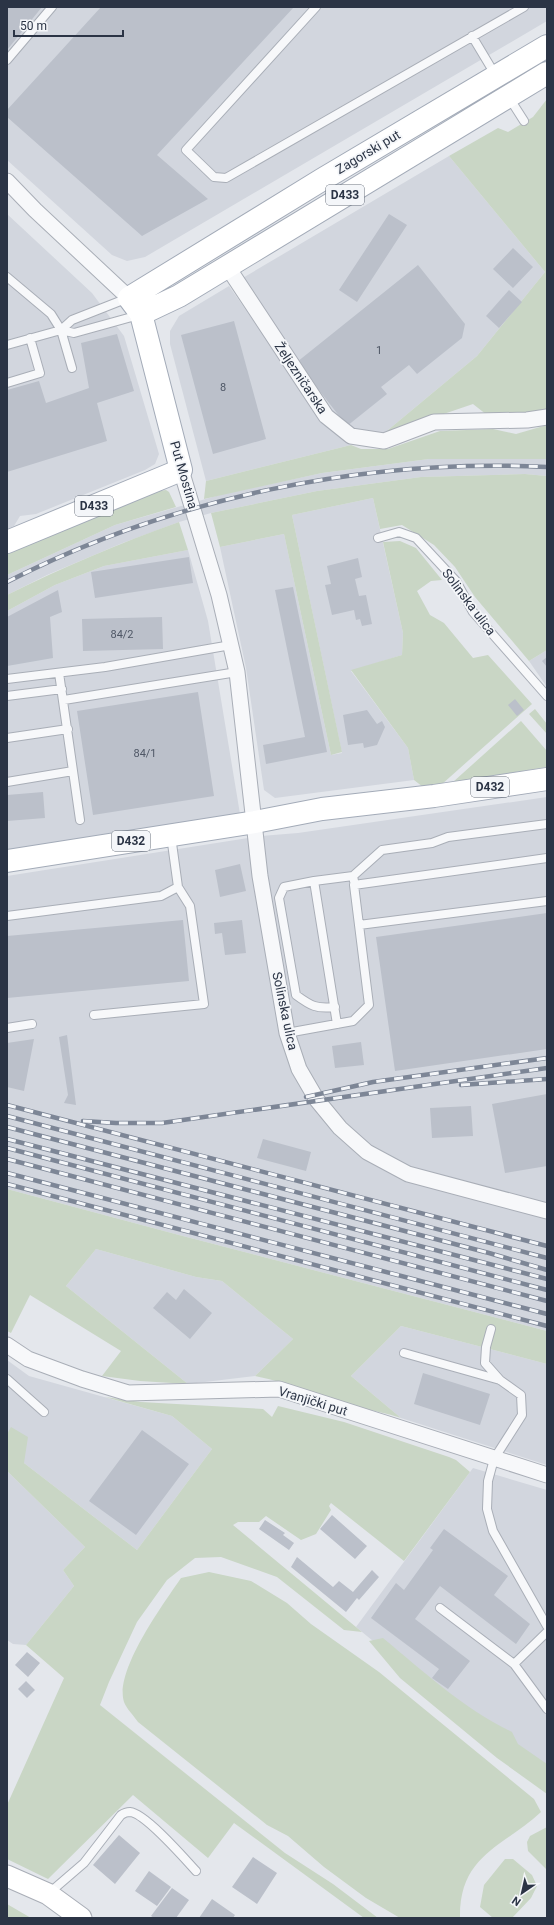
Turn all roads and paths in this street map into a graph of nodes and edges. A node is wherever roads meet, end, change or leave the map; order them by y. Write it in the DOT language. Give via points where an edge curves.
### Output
graph roads {
  1 [pos="52,7"];
  2 [pos="316,7"];
  3 [pos="524,7"];
  4 [pos="472,36"];
  5 [pos="547,46"];
  6 [pos="7,60"];
  7 [pos="547,73"];
  8 [pos="502,86"];
  9 [pos="524,121"];
  10 [pos="7,181"];
  11 [pos="227,266"];
  12 [pos="7,277"];
  13 [pos="135,306"];
  14 [pos="61,330"];
  15 [pos="30,338"];
  16 [pos="7,345"];
  17 [pos="72,368"];
  18 [pos="7,383"];
  19 [pos="547,417"];
  20 [pos="181,470"];
  21 [pos="378,538"];
  22 [pos="7,542"];
  23 [pos="231,645"];
  24 [pos="237,672"];
  25 [pos="59,673"];
  26 [pos="7,679"];
  27 [pos="62,688"];
  28 [pos="7,696"];
  29 [pos="547,696"];
  30 [pos="64,700"];
  31 [pos="68,729"];
  32 [pos="7,738"];
  33 [pos="73,771"];
  34 [pos="547,779"];
  35 [pos="7,782"];
  36 [pos="80,820"];
  37 [pos="255,822"];
  38 [pos="547,824"];
  39 [pos="171,835"];
  40 [pos="547,858"];
  41 [pos="7,861"];
  42 [pos="353,876"];
  43 [pos="314,881"];
  44 [pos="354,885"];
  45 [pos="178,887"];
  46 [pos="547,901"];
  47 [pos="7,916"];
  48 [pos="359,925"];
  49 [pos="335,1007"];
  50 [pos="94,1015"];
  51 [pos="32,1024"];
  52 [pos="337,1024"];
  53 [pos="7,1028"];
  54 [pos="287,1033"];
  55 [pos="547,1212"];
  56 [pos="491,1329"];
  57 [pos="7,1345"];
  58 [pos="404,1352"];
  59 [pos="7,1379"];
  60 [pos="500,1380"];
  61 [pos="44,1412"];
  62 [pos="494,1459"];
  63 [pos="547,1476"];
  64 [pos="440,1608"];
  65 [pos="547,1626"];
  66 [pos="547,1632"];
  67 [pos="514,1664"];
  68 [pos="547,1709"];
  69 [pos="196,1871"];
  70 [pos="7,1876"];
  71 [pos="48,1894"];
  72 [pos="81,1918"];
  1 -- 6 [label="lane"];
  2 -- 4 [label="lane" via="186,150 214,177 226,178"];
  3 -- 4 [label="lane"];
  4 -- 8 [label="lane"];
  5 -- 8 [label="main road, Zagorski put / D433"];
  7 -- 8 [label="main road, Zagorski put / D433"];
  8 -- 9 [label="lane"];
  8 -- 11 [label="main road, Zagorski put / D433"];
  8 -- 13 [label="main road, Zagorski put / D433"];
  10 -- 13 [label="street"];
  11 -- 13 [label="main road, Zagorski put / D433" via="161,306"];
  11 -- 19 [label="street, Željezničarska" via="326,416 350,436 384,441 434,422 527,420"];
  12 -- 14 [label="lane" via="51,314"];
  13 -- 14 [label="lane" via="72,320"];
  13 -- 14 [label="lane" via="74,333"];
  13 -- 20 [label="main road, Put Mostina"];
  14 -- 15 [label="lane"];
  14 -- 17 [label="lane"];
  15 -- 16 [label="lane"];
  15 -- 18 [label="lane" via="40,373"];
  20 -- 22 [label="main road, D433"];
  20 -- 23 [label="street, Put Mostina" via="204,538"];
  21 -- 29 [label="lane, Solinska ulica" via="399,532 416,538 456,581 473,612"];
  23 -- 24 [label="street, Put Mostina"];
  23 -- 25 [label="lane"];
  24 -- 30 [label="lane"];
  24 -- 37 [label="street, Put Mostina"];
  25 -- 26 [label="lane"];
  25 -- 27 [label="lane"];
  27 -- 28 [label="lane"];
  27 -- 30 [label="lane"];
  30 -- 31 [label="lane"];
  31 -- 32 [label="lane"];
  31 -- 33 [label="lane"];
  33 -- 35 [label="lane"];
  33 -- 36 [label="lane"];
  34 -- 37 [label="main road, D432" via="322,809"];
  37 -- 39 [label="main road, D432"];
  37 -- 54 [label="street, Solinska ulica" via="260,876"];
  38 -- 42 [label="lane" via="382,850"];
  39 -- 41 [label="main road, D432"];
  39 -- 45 [label="lane"];
  40 -- 44 [label="lane"];
  42 -- 43 [label="lane"];
  42 -- 44 [label="lane"];
  43 -- 49 [label="lane"];
  43 -- 49 [label="lane" via="284,887 279,898 296,994 310,1006"];
  44 -- 48 [label="lane"];
  45 -- 47 [label="lane" via="161,896"];
  45 -- 50 [label="lane" via="190,906 204,1004"];
  46 -- 48 [label="lane"];
  48 -- 52 [label="lane" via="369,1005 353,1021"];
  49 -- 52 [label="lane"];
  51 -- 53 [label="lane"];
  52 -- 54 [label="lane"];
  54 -- 55 [label="street, Solinska ulica" via="299,1069 317,1100 340,1128 367,1152 408,1174"];
  56 -- 60 [label="lane" via="485,1363"];
  57 -- 62 [label="street, Vranjički put" via="28,1359 128,1393 278,1389"];
  58 -- 60 [label="lane"];
  59 -- 61 [label="lane"];
  60 -- 62 [label="lane" via="521,1395 522,1415"];
  62 -- 63 [label="street, Vranjički put"];
  62 -- 65 [label="lane" via="488,1481 487,1509 493,1531"];
  64 -- 67 [label="lane"];
  66 -- 67 [label="lane"];
  67 -- 68 [label="lane"];
  69 -- 71 [label="lane" via="142,1818 126,1812 84,1863"];
  70 -- 71 [label="main road"];
  71 -- 72 [label="main road"];
}
